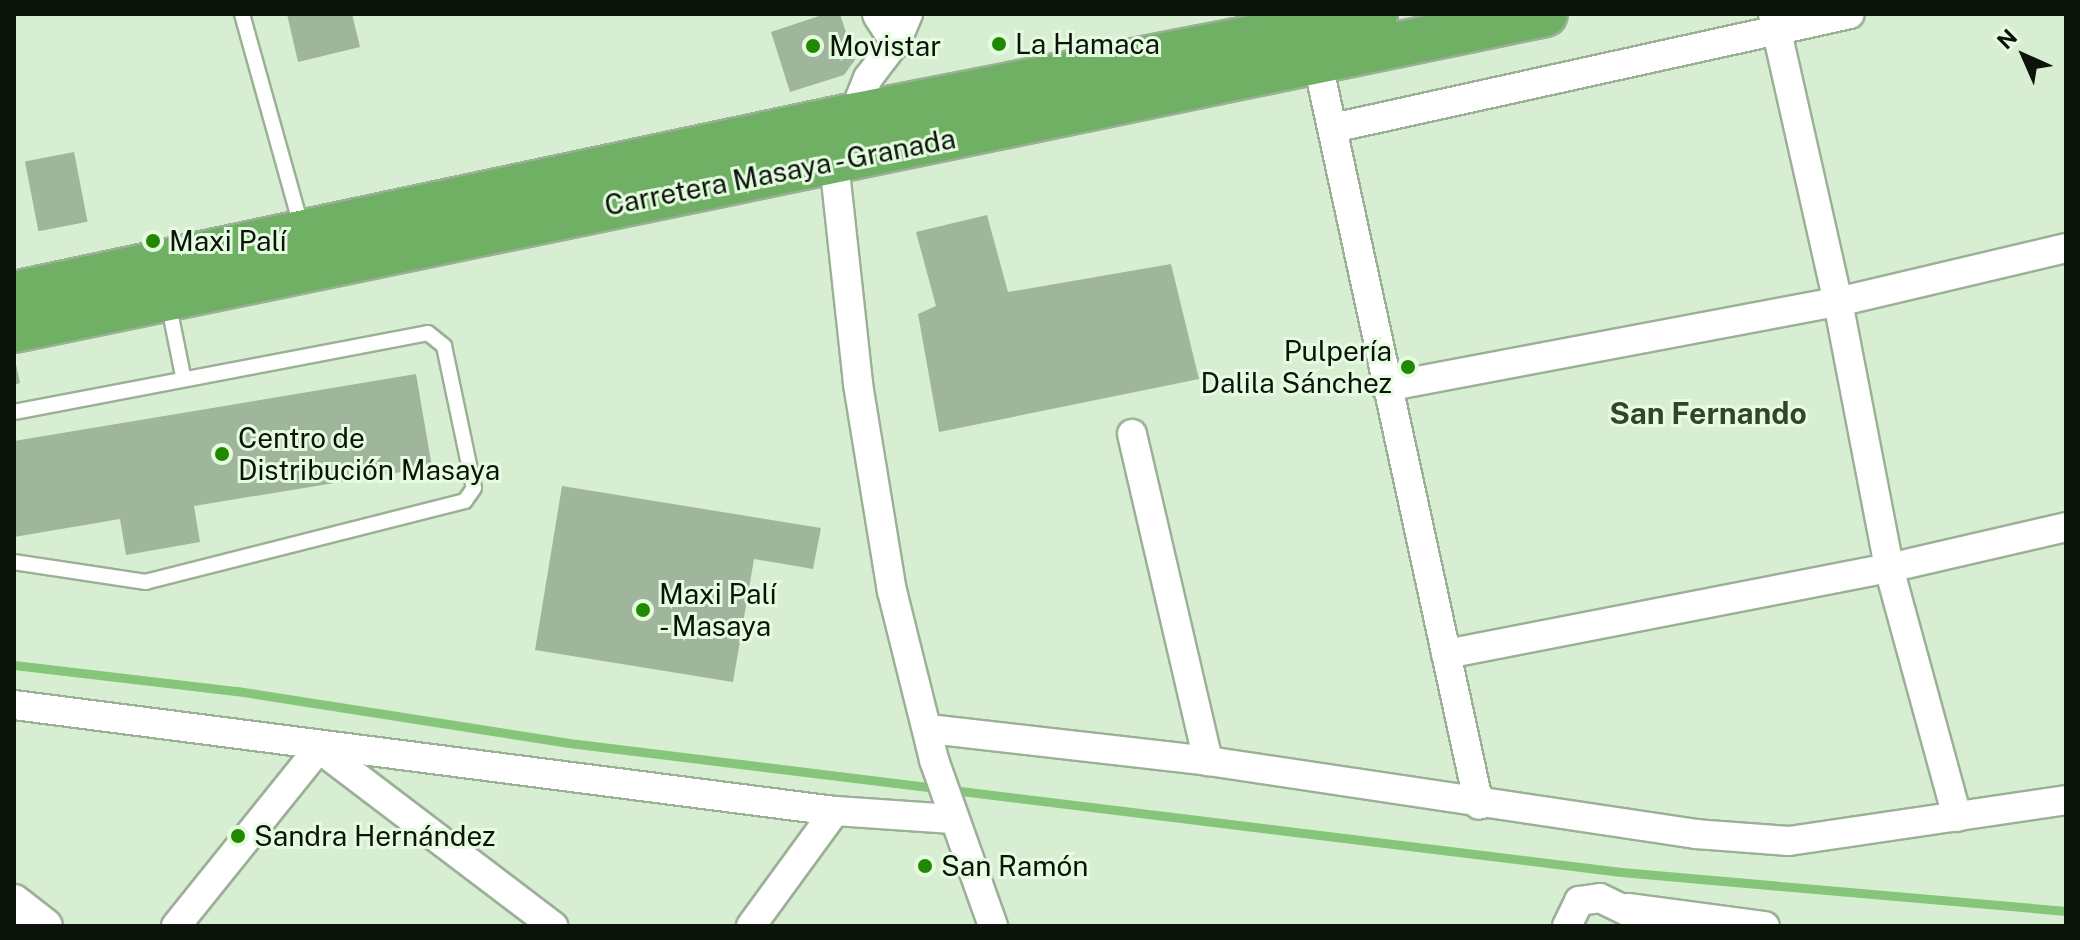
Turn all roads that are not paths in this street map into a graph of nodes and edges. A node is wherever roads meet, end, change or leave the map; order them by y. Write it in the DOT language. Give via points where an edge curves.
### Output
graph roads {
  1 [pos="242,14"];
  2 [pos="1375,14"];
  3 [pos="1545,14"];
  4 [pos="1850,14"];
  5 [pos="1774,21"];
  6 [pos="895,23"];
  7 [pos="1234,28"];
  8 [pos="1318,64"];
  9 [pos="851,116"];
  10 [pos="1333,128"];
  11 [pos="834,162"];
  12 [pos="304,234"];
  13 [pos="2066,248"];
  14 [pos="14,294"];
  15 [pos="167,297"];
  16 [pos="1838,302"];
  17 [pos="14,330"];
  18 [pos="183,376"];
  19 [pos="1386,387"];
  20 [pos="14,412"];
  21 [pos="1132,434"];
  22 [pos="2066,527"];
  23 [pos="14,562"];
  24 [pos="1889,568"];
  25 [pos="1446,654"];
  26 [pos="14,705"];
  27 [pos="929,729"];
  28 [pos="319,748"];
  29 [pos="1208,761"];
  30 [pos="2066,800"];
  31 [pos="1479,805"];
  32 [pos="835,811"];
  33 [pos="950,811"];
  34 [pos="1957,817"];
  35 [pos="14,902"];
  36 [pos="1628,908"];
  37 [pos="45,926"];
  38 [pos="176,926"];
  39 [pos="553,926"];
  40 [pos="751,926"];
  41 [pos="993,926"];
  42 [pos="1567,926"];
  43 [pos="1651,926"];
  44 [pos="1765,926"];
  1 -- 12 [label="lane"];
  2 -- 7 [label="highway, Carretera Masaya - Granada"];
  3 -- 8 [label="highway, Carretera Masaya - Granada"];
  4 -- 5 [label="street"];
  5 -- 10 [label="street"];
  5 -- 16 [label="street"];
  6 -- 9 [label="street"];
  7 -- 9 [label="highway, Carretera Masaya - Granada"];
  8 -- 10 [label="street"];
  8 -- 11 [label="highway, Carretera Masaya - Granada"];
  9 -- 11 [label="street"];
  9 -- 12 [label="highway, Carretera Masaya - Granada"];
  10 -- 19 [label="street"];
  11 -- 15 [label="highway, Carretera Masaya - Granada"];
  11 -- 27 [label="street" via="858,384 892,591"];
  12 -- 14 [label="highway, Carretera Masaya - Granada"];
  13 -- 16 [label="street"];
  15 -- 17 [label="highway, Carretera Masaya - Granada"];
  15 -- 18 [label="lane"];
  16 -- 19 [label="street"];
  16 -- 24 [label="street"];
  18 -- 20 [label="lane"];
  18 -- 23 [label="lane" via="428,333 444,346 471,496 146,582"];
  19 -- 25 [label="street"];
  21 -- 29 [label="street"];
  22 -- 24 [label="street"];
  24 -- 25 [label="street"];
  24 -- 34 [label="street"];
  25 -- 31 [label="street"];
  26 -- 28 [label="street"];
  27 -- 29 [label="street"];
  27 -- 33 [label="street"];
  28 -- 32 [label="street"];
  28 -- 38 [label="street"];
  28 -- 39 [label="street"];
  29 -- 31 [label="street"];
  30 -- 34 [label="street"];
  31 -- 34 [label="street" via="1789,841"];
  32 -- 33 [label="street"];
  32 -- 40 [label="street"];
  33 -- 41 [label="street"];
  35 -- 37 [label="street"];
  36 -- 42 [label="street" via="1600,898 1579,901"];
  36 -- 43 [label="street"];
  36 -- 44 [label="street"];
}
